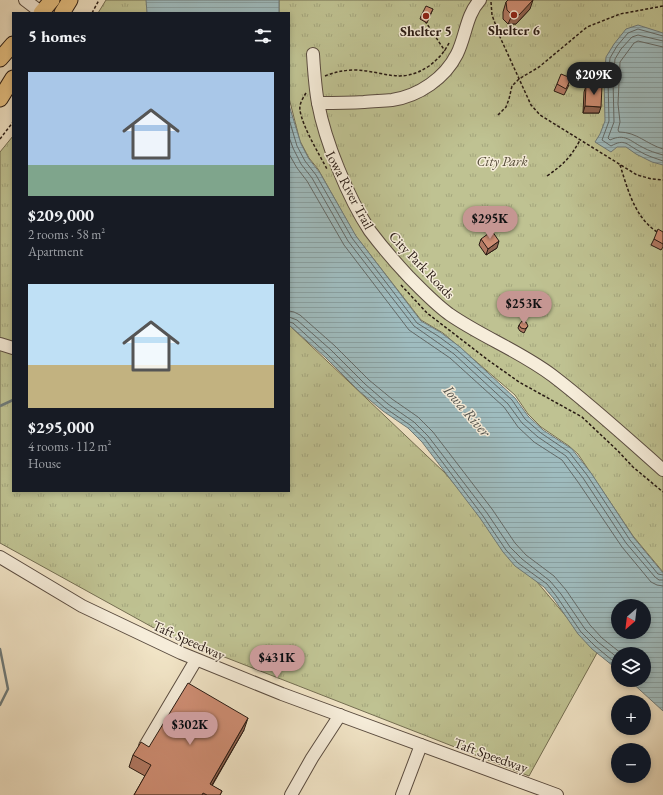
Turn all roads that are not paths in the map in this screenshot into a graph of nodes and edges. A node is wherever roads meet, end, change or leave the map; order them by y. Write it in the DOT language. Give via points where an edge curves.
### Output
graph roads {
  1 [pos="25,0"];
  2 [pos="52,0"];
  3 [pos="70,0"];
  4 [pos="480,0"];
  5 [pos="41,12"];
  6 [pos="43,12"];
  7 [pos="63,12"];
  8 [pos="12,45"];
  9 [pos="313,54"];
  10 [pos="0,59"];
  11 [pos="12,80"];
  12 [pos="0,99"];
  13 [pos="318,103"];
  14 [pos="0,344"];
  15 [pos="12,348"];
  16 [pos="663,470"];
  17 [pos="0,557"];
  18 [pos="196,660"];
  19 [pos="340,715"];
  20 [pos="421,745"];
  21 [pos="145,746"];
  22 [pos="291,795"];
  23 [pos="402,795"];
  24 [pos="557,795"];
  1 -- 5 [label="street"];
  2 -- 6 [label="main road"];
  3 -- 7 [label="main road"];
  4 -- 13 [label="street" via="472,11 463,41 452,61 439,77 427,86 404,97 385,100"];
  8 -- 10 [label="main road"];
  9 -- 13 [label="street, City Park Roads"];
  11 -- 12 [label="main road"];
  13 -- 16 [label="street, City Park Roads" via="336,163 369,229 386,252 429,298 475,331 552,375"];
  14 -- 15 [label="street"];
  17 -- 18 [label="street, Taft Speedway" via="82,606"];
  18 -- 19 [label="street, Taft Speedway"];
  18 -- 21 [label="street"];
  19 -- 20 [label="street, Taft Speedway"];
  19 -- 22 [label="street"];
  20 -- 23 [label="street"];
  20 -- 24 [label="street, Taft Speedway"];
}
